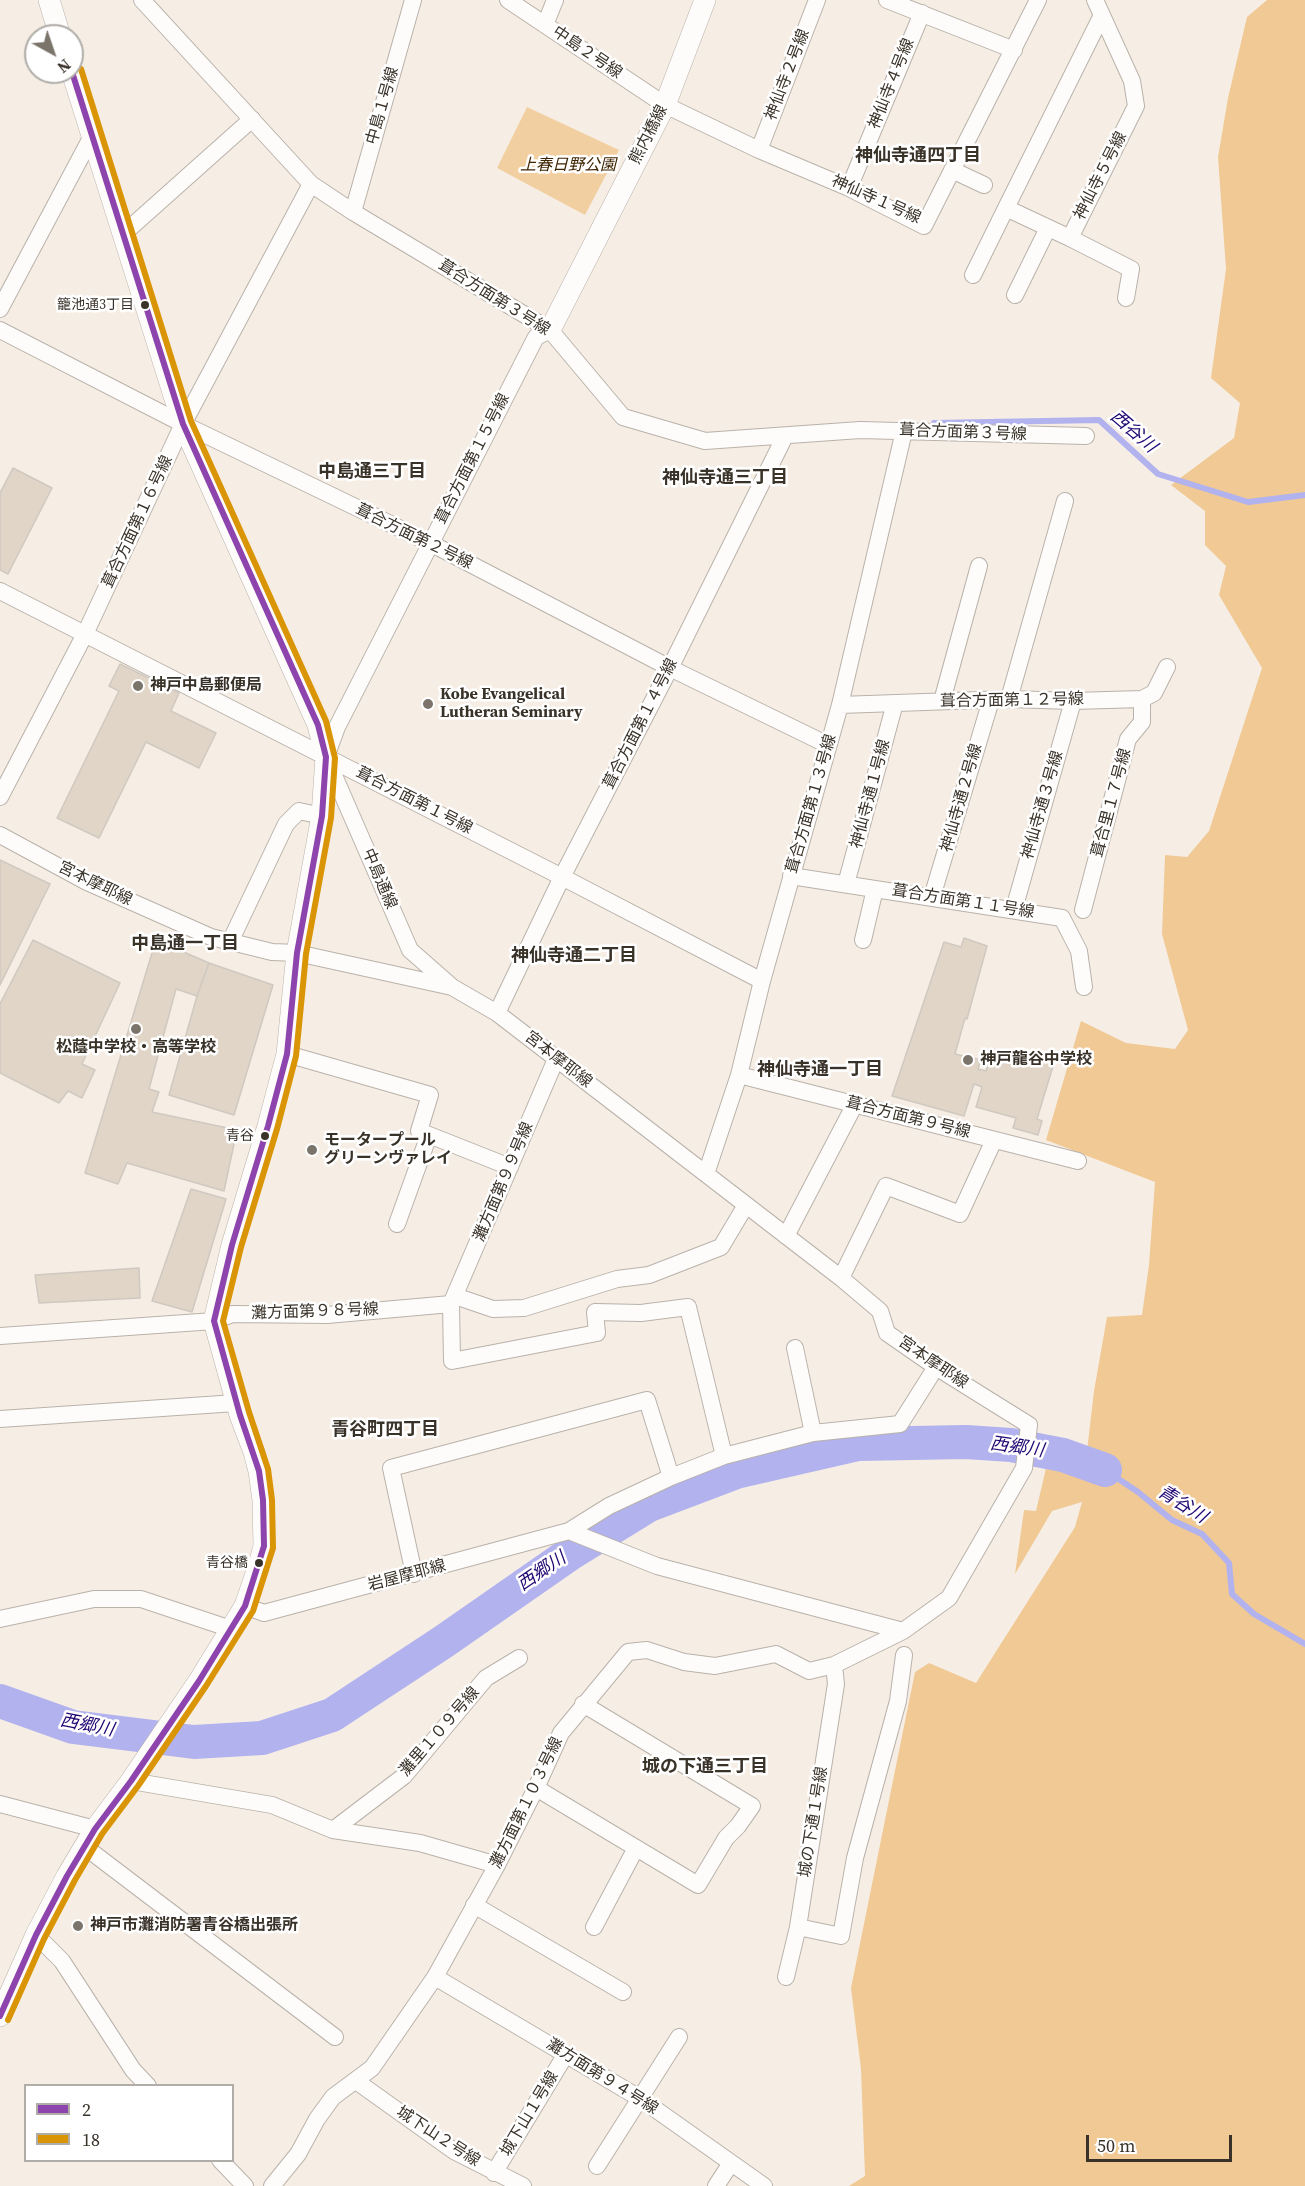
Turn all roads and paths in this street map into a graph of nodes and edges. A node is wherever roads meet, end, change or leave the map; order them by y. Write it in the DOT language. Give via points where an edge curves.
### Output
graph roads {
  1 [pos="49,0"];
  2 [pos="142,0"];
  3 [pos="413,0"];
  4 [pos="508,0"];
  5 [pos="555,0"];
  6 [pos="705,0"];
  7 [pos="817,0"];
  8 [pos="888,0"];
  9 [pos="1038,0"];
  10 [pos="1098,8"];
  11 [pos="922,13"];
  12 [pos="56,24"];
  13 [pos="545,25"];
  14 [pos="1014,50"];
  15 [pos="76,84"];
  16 [pos="665,105"];
  17 [pos="252,119"];
  18 [pos="92,136"];
  19 [pos="759,150"];
  20 [pos="952,170"];
  21 [pos="311,184"];
  22 [pos="984,185"];
  23 [pos="849,188"];
  24 [pos="1005,208"];
  25 [pos="353,212"];
  26 [pos="1048,228"];
  27 [pos="122,235"];
  28 [pos="1070,238"];
  29 [pos="973,275"];
  30 [pos="1015,295"];
  31 [pos="1126,298"];
  32 [pos="0,309"];
  33 [pos="0,330"];
  34 [pos="550,330"];
  35 [pos="183,424"];
  36 [pos="904,430"];
  37 [pos="785,435"];
  38 [pos="1086,436"];
  39 [pos="1065,501"];
  40 [pos="430,543"];
  41 [pos="979,566"];
  42 [pos="0,591"];
  43 [pos="86,634"];
  44 [pos="1167,667"];
  45 [pos="670,668"];
  46 [pos="1009,699"];
  47 [pos="1142,699"];
  48 [pos="991,700"];
  49 [pos="942,701"];
  50 [pos="1073,701"];
  51 [pos="895,703"];
  52 [pos="840,705"];
  53 [pos="828,746"];
  54 [pos="326,757"];
  55 [pos="0,797"];
  56 [pos="322,816"];
  57 [pos="0,835"];
  58 [pos="791,876"];
  59 [pos="562,877"];
  60 [pos="846,884"];
  61 [pos="875,889"];
  62 [pos="933,897"];
  63 [pos="1014,909"];
  64 [pos="1083,910"];
  65 [pos="863,940"];
  66 [pos="230,942"];
  67 [pos="297,953"];
  68 [pos="762,981"];
  69 [pos="452,987"];
  70 [pos="1084,987"];
  71 [pos="497,1013"];
  72 [pos="287,1054"];
  73 [pos="556,1059"];
  74 [pos="739,1075"];
  75 [pos="855,1104"];
  76 [pos="429,1135"];
  77 [pos="994,1140"];
  78 [pos="1078,1161"];
  79 [pos="510,1167"];
  80 [pos="706,1174"];
  81 [pos="746,1205"];
  82 [pos="397,1224"];
  83 [pos="786,1236"];
  84 [pos="841,1278"];
  85 [pos="453,1300"];
  86 [pos="214,1321"];
  87 [pos="0,1336"];
  88 [pos="795,1348"];
  89 [pos="936,1367"];
  90 [pos="236,1403"];
  91 [pos="0,1419"];
  92 [pos="813,1433"];
  93 [pos="724,1456"];
  94 [pos="1024,1468"];
  95 [pos="671,1477"];
  96 [pos="572,1533"];
  97 [pos="414,1574"];
  98 [pos="245,1606"];
  99 [pos="0,1619"];
  100 [pos="231,1629"];
  101 [pos="903,1631"];
  102 [pos="904,1655"];
  103 [pos="519,1658"];
  104 [pos="834,1665"];
  105 [pos="583,1704"];
  106 [pos="131,1781"];
  107 [pos="536,1788"];
  108 [pos="0,1804"];
  109 [pos="96,1829"];
  110 [pos="333,1830"];
  111 [pos="636,1848"];
  112 [pos="93,1853"];
  113 [pos="496,1865"];
  114 [pos="474,1905"];
  115 [pos="798,1926"];
  116 [pos="594,1927"];
  117 [pos="36,1935"];
  118 [pos="435,1977"];
  119 [pos="786,1977"];
  120 [pos="623,1992"];
  121 [pos="4,1994"];
  122 [pos="0,2016"];
  123 [pos="335,2037"];
  124 [pos="679,2037"];
  125 [pos="566,2054"];
  126 [pos="356,2081"];
  127 [pos="147,2084"];
  128 [pos="641,2099"];
  129 [pos="222,2162"];
  130 [pos="732,2163"];
  131 [pos="597,2166"];
  132 [pos="494,2173"];
  133 [pos="245,2186"];
  134 [pos="272,2186"];
  135 [pos="523,2186"];
  136 [pos="716,2186"];
  137 [pos="764,2186"];
  1 -- 12 [label="street"];
  2 -- 17 [label="street, 葺合方面第３号線"];
  3 -- 25 [label="street, 中島１号線"];
  4 -- 13 [label="street, 中島２号線"];
  5 -- 13 [label="street"];
  6 -- 16 [label="street, 熊内橋線"];
  7 -- 19 [label="street, 神仙寺２号線"];
  8 -- 11 [label="street"];
  9 -- 14 [label="street, 神仙寺１号線"];
  10 -- 24 [label="street, 神仙寺５号線"];
  10 -- 28 [label="street, 神仙寺５号線" via="1132,81 1136,106"];
  11 -- 14 [label="street"];
  11 -- 23 [label="street, 神仙寺４号線"];
  13 -- 16 [label="street, 中島２号線"];
  14 -- 20 [label="street, 神仙寺１号線"];
  15 -- 18 [label="street"];
  16 -- 19 [label="street, 神仙寺１号線"];
  16 -- 34 [label="street, 熊内橋線"];
  17 -- 21 [label="street, 葺合方面第３号線"];
  17 -- 27 [label="street"];
  18 -- 27 [label="street"];
  18 -- 32 [label="street"];
  19 -- 23 [label="street, 神仙寺１号線"];
  20 -- 22 [label="street"];
  20 -- 23 [label="street, 神仙寺１号線" via="924,226"];
  21 -- 25 [label="street, 葺合方面第３号線"];
  21 -- 35 [label="street, 葺合方面第１６号線"];
  24 -- 26 [label="street, 神仙寺５号線"];
  24 -- 29 [label="street"];
  25 -- 34 [label="street, 葺合方面第３号線"];
  26 -- 28 [label="street, 神仙寺５号線"];
  26 -- 30 [label="street"];
  27 -- 35 [label="street"];
  28 -- 31 [label="street" via="1131,269"];
  33 -- 35 [label="street, 葺合方面第２号線"];
  34 -- 37 [label="street, 葺合方面第３号線" via="623,417 705,441"];
  34 -- 40 [label="street, 葺合方面第１５号線" via="536,337"];
  35 -- 40 [label="street, 葺合方面第２号線"];
  35 -- 43 [label="street, 葺合方面第１６号線"];
  35 -- 54 [label="street" via="318,725"];
  36 -- 37 [label="street, 葺合方面第３号線"];
  36 -- 38 [label="street, 葺合方面第３号線"];
  36 -- 52 [label="street, 葺合方面第１３号線"];
  37 -- 45 [label="street, 葺合方面第１４号線"];
  39 -- 46 [label="street"];
  40 -- 45 [label="street, 葺合方面第２号線"];
  40 -- 54 [label="street, 葺合方面第１５号線" via="337,727"];
  41 -- 49 [label="street"];
  42 -- 43 [label="street, 葺合方面第１号線"];
  43 -- 54 [label="street, 葺合方面第１号線"];
  43 -- 55 [label="street, 葺合方面第１６号線"];
  44 -- 47 [label="street" via="1154,693"];
  45 -- 53 [label="street, 葺合方面第２号線"];
  45 -- 59 [label="street, 葺合方面第１４号線"];
  46 -- 48 [label="street, 葺合方面第１２号線"];
  46 -- 50 [label="street, 葺合方面第１２号線"];
  47 -- 50 [label="street, 葺合方面第１２号線"];
  47 -- 64 [label="street, 葺合里１７号線" via="1143,722 1128,739"];
  48 -- 49 [label="street, 葺合方面第１２号線"];
  48 -- 62 [label="street, 神仙寺通２号線"];
  49 -- 51 [label="street, 葺合方面第１２号線"];
  50 -- 63 [label="street, 神仙寺通３号線"];
  51 -- 52 [label="street, 葺合方面第１２号線"];
  51 -- 60 [label="street, 神仙寺通１号線"];
  52 -- 53 [label="street, 葺合方面第１３号線"];
  53 -- 58 [label="street, 葺合方面第１３号線"];
  54 -- 56 [label="street"];
  54 -- 59 [label="street, 葺合方面第１号線"];
  54 -- 69 [label="street, 中島通線" via="410,950"];
  56 -- 66 [label="street" via="299,812 286,824"];
  56 -- 67 [label="street"];
  57 -- 66 [label="street, 宮本摩耶線" via="87,882"];
  58 -- 60 [label="street, 葺合方面第１１号線"];
  58 -- 68 [label="street, 葺合方面第１３号線"];
  59 -- 68 [label="street, 葺合方面第１号線"];
  59 -- 71 [label="street, 葺合方面第１４号線"];
  60 -- 61 [label="street, 葺合方面第１１号線"];
  61 -- 62 [label="street, 葺合方面第１１号線"];
  61 -- 65 [label="street"];
  62 -- 63 [label="street, 葺合方面第１１号線"];
  63 -- 70 [label="street, 葺合方面第１１号線" via="1062,918 1079,951"];
  66 -- 67 [label="street, 宮本摩耶線" via="272,952"];
  67 -- 69 [label="street, 宮本摩耶線"];
  67 -- 72 [label="street"];
  68 -- 74 [label="street, 葺合方面第１３号線"];
  69 -- 71 [label="street, 宮本摩耶線"];
  71 -- 73 [label="street, 宮本摩耶線"];
  72 -- 76 [label="street" via="430,1095 419,1131"];
  72 -- 86 [label="street"];
  73 -- 79 [label="street, 灘方面第９９号線"];
  73 -- 80 [label="street, 宮本摩耶線"];
  74 -- 75 [label="street, 葺合方面第９号線"];
  74 -- 80 [label="street, 葺合方面第１３号線"];
  75 -- 77 [label="street, 葺合方面第９号線"];
  75 -- 83 [label="street"];
  76 -- 79 [label="street"];
  76 -- 82 [label="street"];
  77 -- 78 [label="street, 葺合方面第９号線"];
  77 -- 84 [label="street" via="960,1214 886,1186"];
  79 -- 85 [label="street, 灘方面第９９号線"];
  80 -- 81 [label="street, 宮本摩耶線"];
  81 -- 83 [label="street, 宮本摩耶線"];
  81 -- 85 [label="street, 灘方面第９８号線" via="721,1247 649,1275 617,1279 524,1308 493,1309"];
  83 -- 84 [label="street, 宮本摩耶線"];
  84 -- 89 [label="street, 宮本摩耶線" via="880,1311 887,1333"];
  85 -- 86 [label="street, 灘方面第９８号線" via="327,1315 232,1314"];
  85 -- 93 [label="street" via="452,1361 597,1333 595,1312 641,1313 688,1307"];
  86 -- 87 [label="street, 灘方面第９８号線"];
  86 -- 90 [label="street"];
  88 -- 92 [label="street"];
  89 -- 92 [label="street, 岩屋摩耶線" via="900,1424"];
  89 -- 94 [label="street, 宮本摩耶線" via="1029,1425"];
  90 -- 91 [label="street"];
  90 -- 98 [label="street" via="254,1452 263,1500 264,1546"];
  92 -- 93 [label="street, 岩屋摩耶線"];
  93 -- 95 [label="street, 岩屋摩耶線"];
  94 -- 101 [label="street, 灘方面第１０３号線" via="949,1598"];
  95 -- 96 [label="street, 岩屋摩耶線" via="609,1506"];
  95 -- 97 [label="street" via="646,1400 391,1468"];
  96 -- 97 [label="street, 岩屋摩耶線"];
  96 -- 101 [label="street" via="657,1566"];
  97 -- 98 [label="street, 岩屋摩耶線" via="264,1613"];
  98 -- 100 [label="street"];
  99 -- 100 [label="street" via="94,1599 141,1599"];
  100 -- 106 [label="street"];
  101 -- 104 [label="street, 灘方面第１０３号線"];
  102 -- 115 [label="street" via="898,1701 855,1858 842,1936"];
  103 -- 110 [label="street, 灘里１０９号線" via="486,1678 404,1776"];
  104 -- 105 [label="street, 灘方面第１０３号線" via="809,1671 776,1654 715,1666 684,1662 647,1650 628,1652"];
  104 -- 115 [label="street, 城の下通１号線" via="836,1683"];
  105 -- 107 [label="street, 灘方面第１０３号線" via="561,1733"];
  105 -- 111 [label="street" via="752,1806 726,1838 698,1885"];
  106 -- 109 [label="street"];
  106 -- 110 [label="street" via="272,1805"];
  107 -- 111 [label="street"];
  107 -- 113 [label="street, 灘方面第１０３号線"];
  108 -- 109 [label="street"];
  109 -- 117 [label="street"];
  110 -- 113 [label="street" via="420,1843"];
  111 -- 116 [label="street"];
  112 -- 123 [label="street"];
  113 -- 114 [label="street, 灘方面第１０３号線"];
  114 -- 118 [label="street, 灘方面第１０３号線"];
  114 -- 120 [label="street"];
  115 -- 119 [label="street, 城の下通１号線"];
  117 -- 121 [label="street"];
  117 -- 127 [label="street" via="62,1961 132,2070"];
  118 -- 125 [label="street, 灘方面第９４号線"];
  118 -- 126 [label="street, 灘方面第１０３号線" via="372,2068"];
  121 -- 122 [label="street"];
  124 -- 128 [label="street"];
  125 -- 128 [label="street, 灘方面第９４号線"];
  125 -- 132 [label="street, 城下山１号線"];
  126 -- 132 [label="street, 城下山２号線" via="454,2151"];
  126 -- 134 [label="street, 灘方面第１０３号線" via="333,2097 298,2154"];
  128 -- 130 [label="street, 灘方面第９４号線"];
  128 -- 131 [label="street"];
  129 -- 133 [label="street"];
  130 -- 136 [label="street"];
  130 -- 137 [label="street, 灘方面第９４号線"];
  132 -- 135 [label="street, 城下山２号線"];
}
